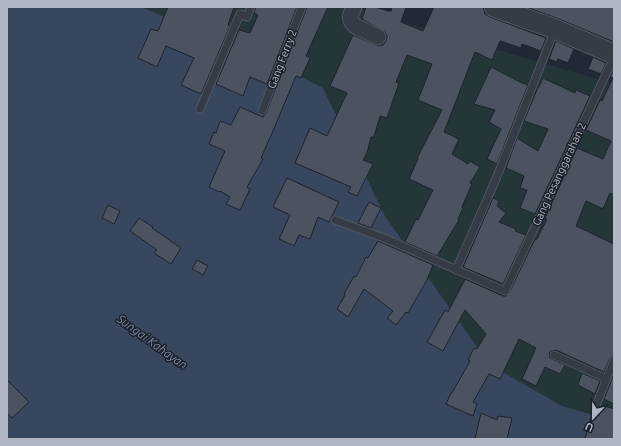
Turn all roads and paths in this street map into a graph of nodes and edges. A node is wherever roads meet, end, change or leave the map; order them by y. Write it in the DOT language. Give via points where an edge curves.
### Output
graph roads {
  1 [pos="251,7"];
  2 [pos="302,7"];
  3 [pos="354,7"];
  4 [pos="494,7"];
  5 [pos="555,29"];
  6 [pos="378,37"];
  7 [pos="614,54"];
  8 [pos="614,57"];
  9 [pos="200,109"];
  10 [pos="262,111"];
  11 [pos="335,220"];
  12 [pos="456,270"];
  13 [pos="554,355"];
  14 [pos="614,360"];
  15 [pos="607,379"];
  16 [pos="596,406"];
  1 -- 9 [label="lane" via="247,17 240,14"];
  2 -- 10 [label="lane, Gang Ferry 2"];
  3 -- 6 [label="street" via="350,16 352,23"];
  4 -- 5 [label="street"];
  5 -- 7 [label="street"];
  5 -- 12 [label="lane" via="496,180"];
  8 -- 12 [label="lane, Gang Pesanggarahan 2" via="505,291"];
  11 -- 12 [label="lane" via="389,240"];
  13 -- 15 [label="lane"];
  14 -- 15 [label="lane"];
  15 -- 16 [label="lane"];
}
